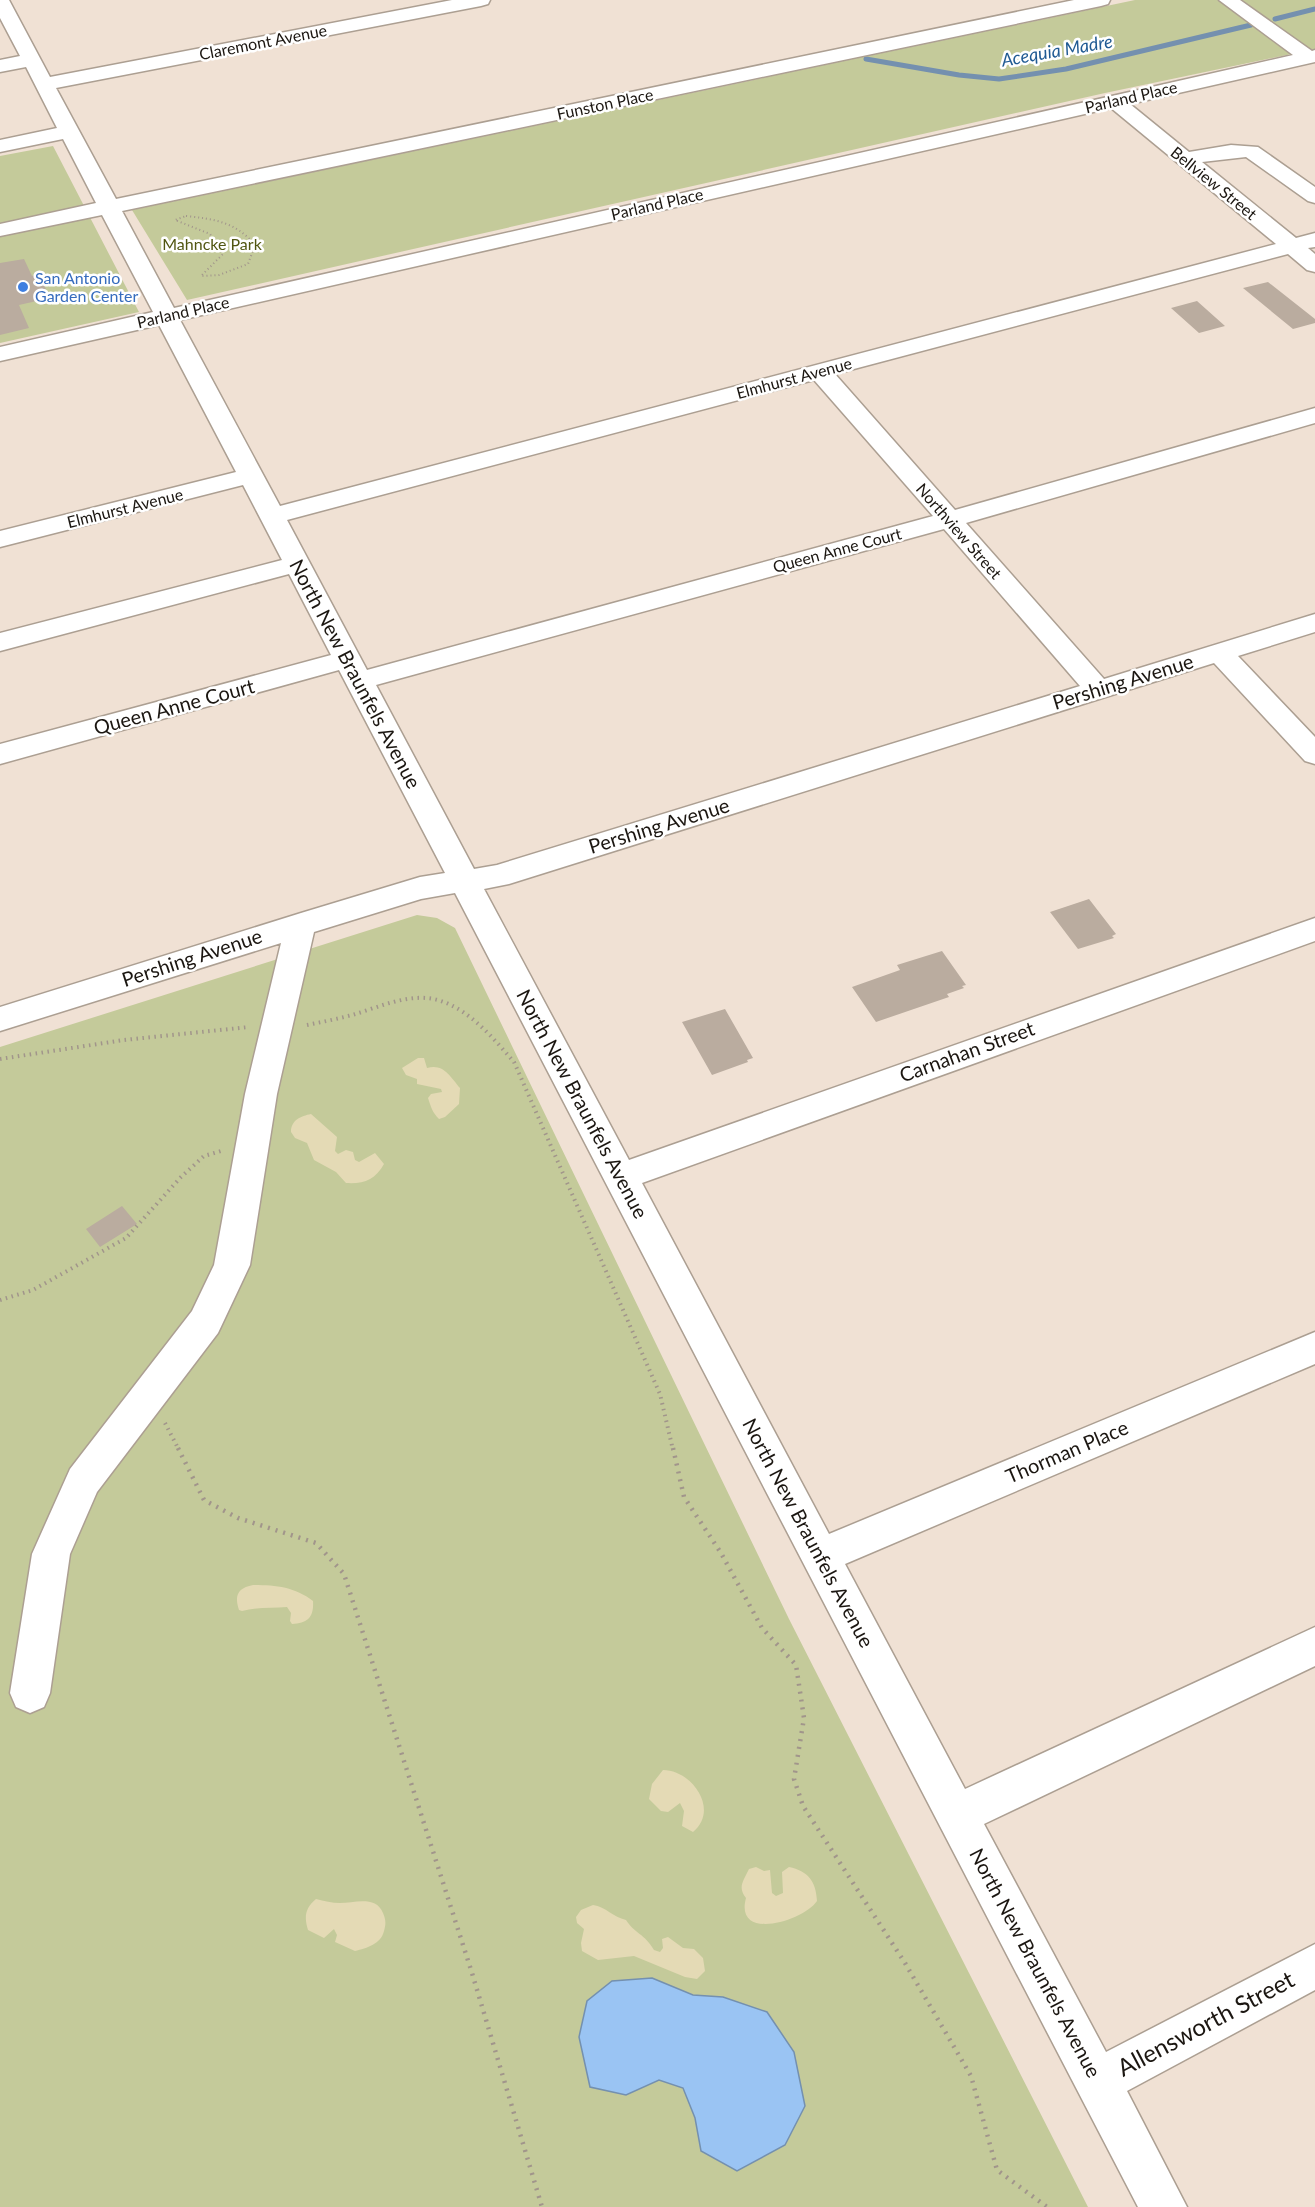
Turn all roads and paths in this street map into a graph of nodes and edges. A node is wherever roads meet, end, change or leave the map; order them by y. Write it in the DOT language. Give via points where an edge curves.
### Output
graph roads {
  1 [pos="0,0"];
  2 [pos="481,0"];
  3 [pos="1101,0"];
  4 [pos="1228,0"];
  5 [pos="1312,57"];
  6 [pos="32,60"];
  7 [pos="0,66"];
  8 [pos="44,84"];
  9 [pos="1114,101"];
  10 [pos="69,132"];
  11 [pos="0,146"];
  12 [pos="1185,159"];
  13 [pos="1315,197"];
  14 [pos="109,207"];
  15 [pos="0,230"];
  16 [pos="1315,240"];
  17 [pos="1291,246"];
  18 [pos="1315,266"];
  19 [pos="201,276"];
  20 [pos="166,316"];
  21 [pos="0,354"];
  22 [pos="820,372"];
  23 [pos="1315,416"];
  24 [pos="251,476"];
  25 [pos="272,516"];
  26 [pos="948,520"];
  27 [pos="0,539"];
  28 [pos="297,564"];
  29 [pos="1315,623"];
  30 [pos="0,642"];
  31 [pos="1219,652"];
  32 [pos="353,670"];
  33 [pos="1099,690"];
  34 [pos="0,754"];
  35 [pos="1315,754"];
  36 [pos="464,880"];
  37 [pos="301,924"];
  38 [pos="1315,928"];
  39 [pos="0,1019"];
  40 [pos="277,1024"];
  41 [pos="0,1059"];
  42 [pos="254,1142"];
  43 [pos="620,1177"];
  44 [pos="0,1300"];
  45 [pos="1315,1348"];
  46 [pos="150,1392"];
  47 [pos="820,1556"];
  48 [pos="1315,1646"];
  49 [pos="30,1693"];
  50 [pos="957,1815"];
  51 [pos="1315,1966"];
  52 [pos="1097,2082"];
  53 [pos="542,2207"];
  54 [pos="1047,2207"];
  55 [pos="1163,2207"];
  1 -- 6 [label="street, North New Braunfels Avenue"];
  2 -- 8 [label="street, Claremont Avenue"];
  3 -- 14 [label="street, Funston Place"];
  4 -- 5 [label="street"];
  5 -- 9 [label="street, Parland Place"];
  6 -- 7 [label="street"];
  6 -- 8 [label="street, North New Braunfels Avenue"];
  8 -- 10 [label="street, North New Braunfels Avenue"];
  9 -- 12 [label="street, Bellview Street"];
  9 -- 20 [label="street, Parland Place"];
  10 -- 11 [label="street"];
  10 -- 14 [label="street, North New Braunfels Avenue"];
  12 -- 13 [label="street" via="1251,151"];
  12 -- 17 [label="street, Bellview Street"];
  14 -- 15 [label="street, Funston Place"];
  14 -- 20 [label="street, North New Braunfels Avenue"];
  16 -- 17 [label="street, Elmhurst Avenue"];
  17 -- 18 [label="street, Bellview Street"];
  17 -- 22 [label="street, Elmhurst Avenue"];
  19 -- 19 [label="path" via="223,254 210,234 183,225 175,220 178,218 228,222 246,233 255,245 248,264 233,272"];
  20 -- 21 [label="street, Parland Place"];
  20 -- 24 [label="street, North New Braunfels Avenue"];
  22 -- 25 [label="street, Elmhurst Avenue"];
  22 -- 26 [label="street, Northview Street"];
  23 -- 26 [label="street, Queen Anne Court"];
  24 -- 25 [label="street, North New Braunfels Avenue"];
  24 -- 27 [label="street, Elmhurst Avenue"];
  25 -- 28 [label="street, North New Braunfels Avenue"];
  26 -- 32 [label="street, Queen Anne Court"];
  26 -- 33 [label="street, Northview Street"];
  28 -- 30 [label="street"];
  28 -- 32 [label="street, North New Braunfels Avenue"];
  29 -- 31 [label="street, Pershing Avenue"];
  31 -- 33 [label="street, Pershing Avenue"];
  31 -- 35 [label="street"];
  32 -- 34 [label="street, Queen Anne Court"];
  32 -- 36 [label="street, North New Braunfels Avenue"];
  33 -- 36 [label="street, Pershing Avenue" via="498,876"];
  36 -- 37 [label="street, Pershing Avenue" via="420,888"];
  36 -- 43 [label="street, North New Braunfels Avenue"];
  37 -- 39 [label="street, Pershing Avenue"];
  37 -- 40 [label="street"];
  38 -- 43 [label="street, Carnahan Street"];
  40 -- 41 [label="path" via="155,1035"];
  40 -- 42 [label="street"];
  40 -- 54 [label="path" via="304,1025 347,1017 398,1000 431,998 460,1010 488,1031 514,1062 660,1394 684,1497 721,1553 762,1628 796,1665 804,1718 794,1779 803,1806 905,1964 971,2076 997,2170"];
  42 -- 44 [label="path" via="204,1156 126,1238 33,1290"];
  42 -- 46 [label="street" via="232,1266 205,1323"];
  43 -- 47 [label="street, North New Braunfels Avenue"];
  45 -- 47 [label="street, Thorman Place"];
  46 -- 49 [label="street" via="83,1482 51,1554"];
  46 -- 53 [label="path" via="204,1500 238,1518 316,1543 344,1574 472,1973"];
  47 -- 50 [label="street, North New Braunfels Avenue"];
  48 -- 50 [label="street"];
  50 -- 52 [label="street, North New Braunfels Avenue"];
  51 -- 52 [label="street, Allensworth Street"];
  52 -- 55 [label="street, North New Braunfels Avenue"];
}
